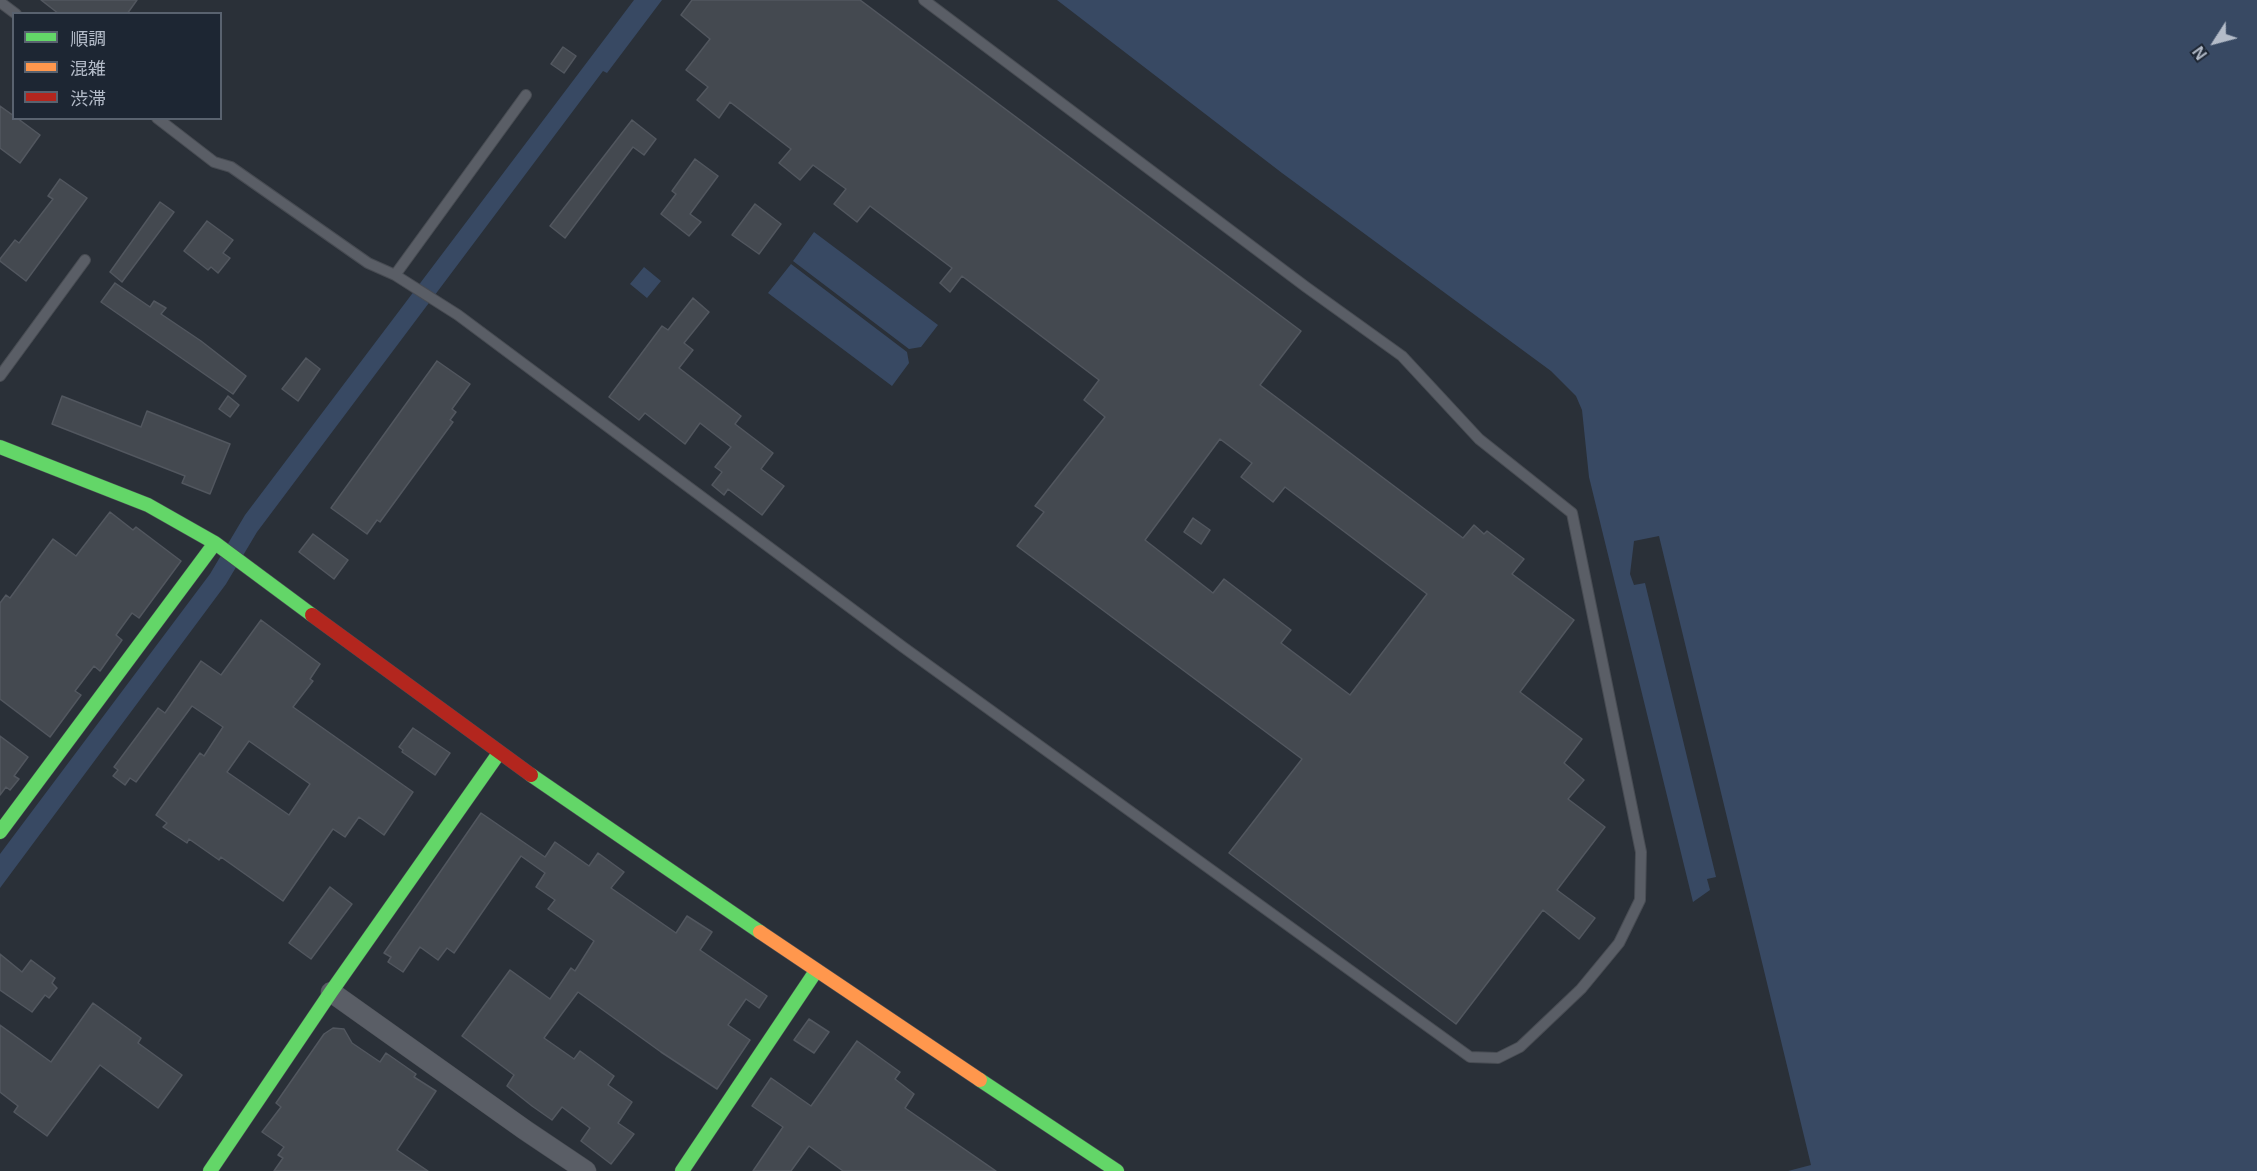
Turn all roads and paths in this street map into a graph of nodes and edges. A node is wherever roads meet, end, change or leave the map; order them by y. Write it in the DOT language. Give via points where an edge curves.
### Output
graph roads {
  1 [pos="924,0"];
  2 [pos="0,2"];
  3 [pos="13,12"];
  4 [pos="526,95"];
  5 [pos="160,120"];
  6 [pos="85,260"];
  7 [pos="395,274"];
  8 [pos="0,376"];
  9 [pos="0,447"];
  10 [pos="219,546"];
  11 [pos="499,753"];
  12 [pos="0,832"];
  13 [pos="816,971"];
  14 [pos="331,992"];
  15 [pos="210,1171"];
  16 [pos="586,1171"];
  17 [pos="682,1171"];
  18 [pos="1117,1171"];
  1 -- 7 [label="lane" via="1402,356 1479,439 1572,513 1641,852 1640,900 1619,944 1581,989 1520,1047 1498,1058 1470,1058 913,654 458,315"];
  2 -- 3 [label="lane"];
  4 -- 7 [label="lane"];
  5 -- 7 [label="lane" via="214,162 231,167 368,263"];
  6 -- 8 [label="lane"];
  9 -- 10 [label="street" via="148,505"];
  10 -- 11 [label="street"];
  10 -- 12 [label="street"];
  11 -- 13 [label="street"];
  11 -- 14 [label="street"];
  13 -- 17 [label="street"];
  13 -- 18 [label="street"];
  14 -- 15 [label="street"];
  14 -- 16 [label="street"];
}
